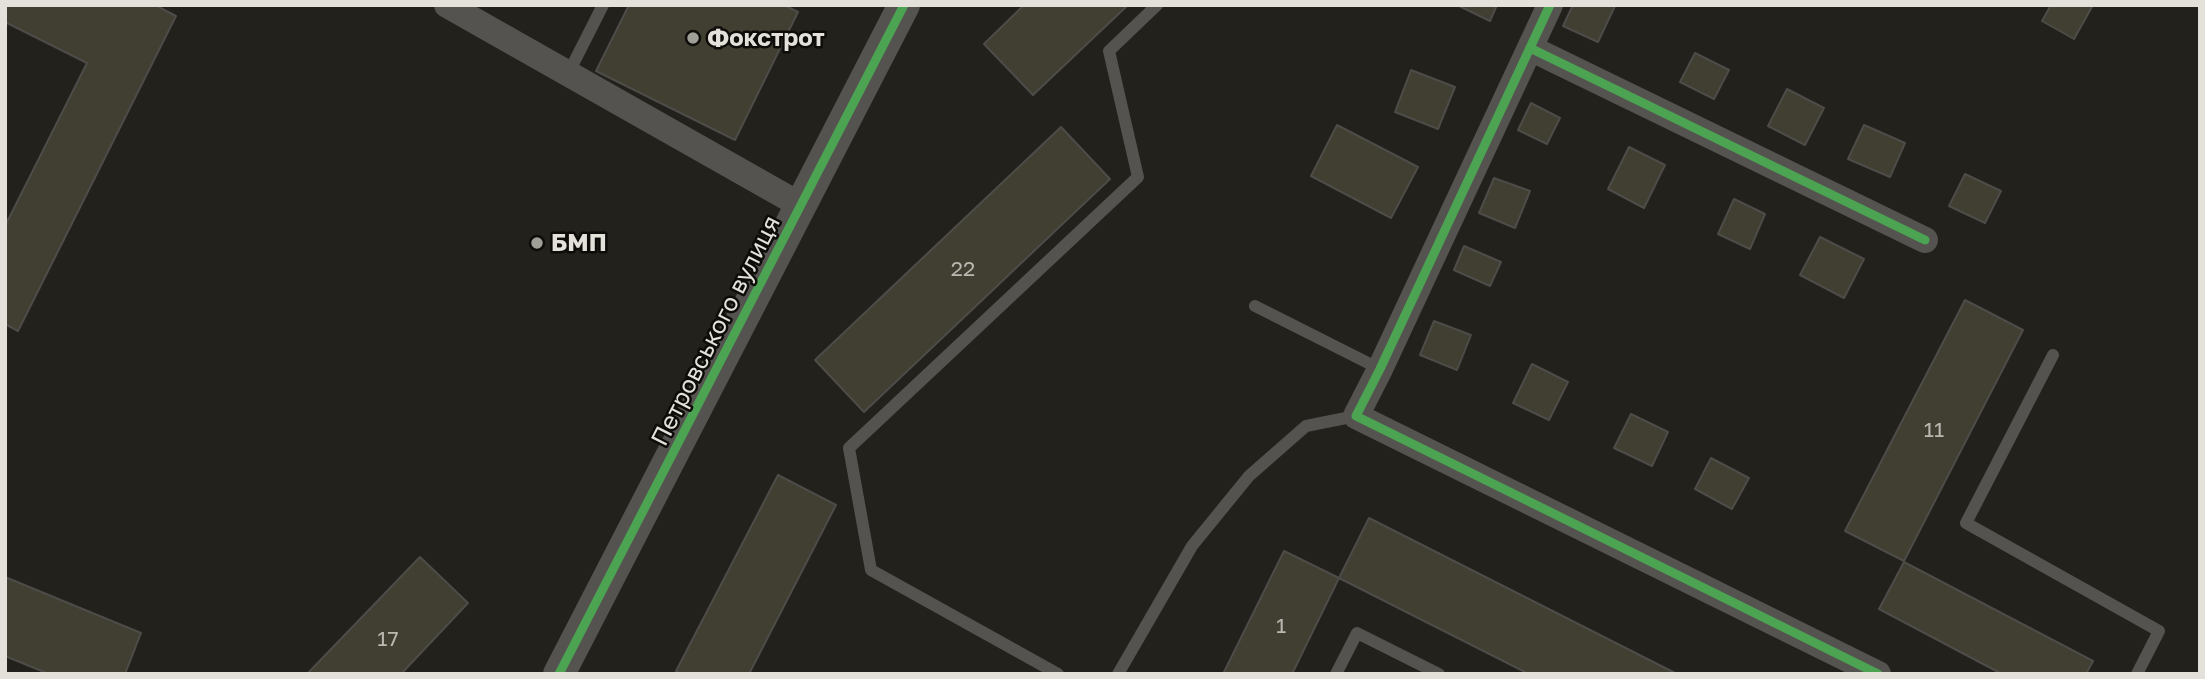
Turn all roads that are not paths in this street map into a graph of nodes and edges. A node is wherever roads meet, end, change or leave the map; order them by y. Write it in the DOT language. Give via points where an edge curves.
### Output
graph roads {
  1 [pos="447,5"];
  2 [pos="603,5"];
  3 [pos="904,5"];
  4 [pos="1157,5"];
  5 [pos="1550,5"];
  6 [pos="1530,48"];
  7 [pos="568,74"];
  8 [pos="802,206"];
  9 [pos="1925,240"];
  10 [pos="1255,306"];
  11 [pos="2053,355"];
  12 [pos="1380,369"];
  13 [pos="1356,416"];
  14 [pos="559,674"];
  15 [pos="1058,674"];
  16 [pos="1118,674"];
  17 [pos="1336,674"];
  18 [pos="1438,674"];
  19 [pos="1878,674"];
  20 [pos="2137,674"];
  1 -- 7 [label="street"];
  2 -- 7 [label="lane"];
  3 -- 8 [label="street, Петровського вулиця"];
  4 -- 15 [label="lane" via="1109,51 1138,177 849,448 872,569"];
  5 -- 6 [label="street"];
  6 -- 9 [label="street"];
  6 -- 12 [label="street"];
  7 -- 8 [label="street"];
  8 -- 14 [label="street, Петровського вулиця"];
  10 -- 12 [label="lane"];
  11 -- 20 [label="lane" via="1966,523 2159,631"];
  12 -- 13 [label="street"];
  13 -- 16 [label="lane" via="1306,426 1249,476 1192,546"];
  13 -- 19 [label="street"];
  17 -- 18 [label="lane" via="1357,634"];
}
